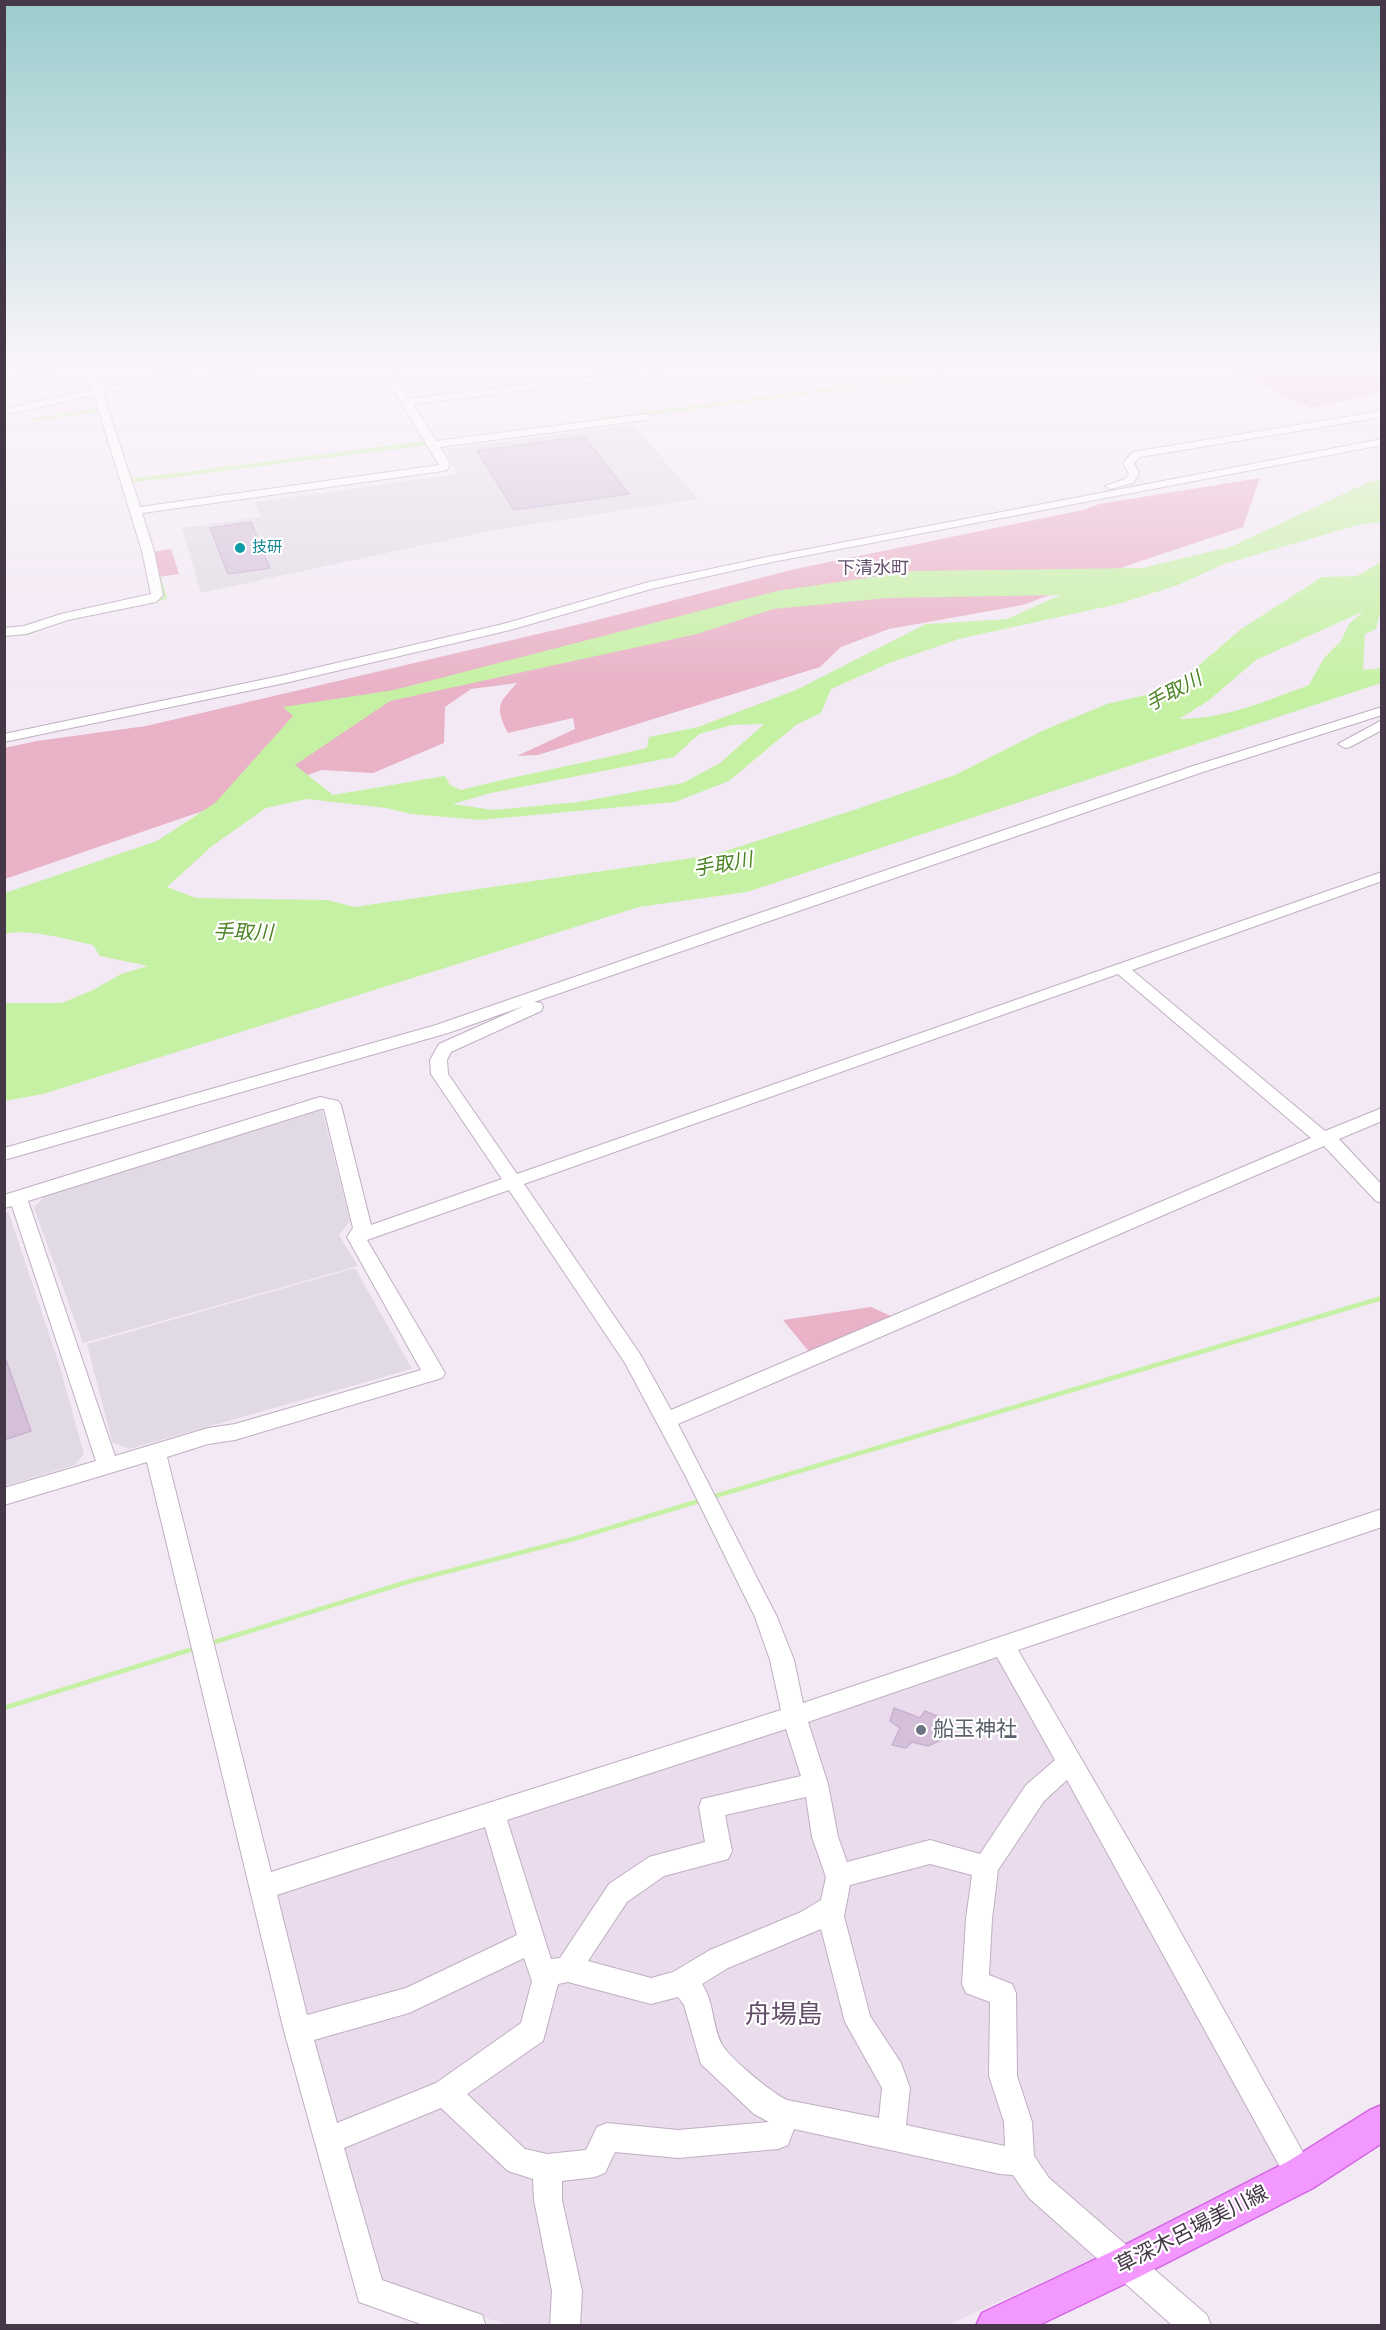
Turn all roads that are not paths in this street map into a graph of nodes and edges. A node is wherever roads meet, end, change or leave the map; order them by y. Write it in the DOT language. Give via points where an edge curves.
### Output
graph roads {
  1 [pos="122,472"];
  2 [pos="429,472"];
  3 [pos="1133,472"];
  4 [pos="1182,472"];
  5 [pos="1232,472"];
  6 [pos="1129,481"];
  7 [pos="1033,508"];
  8 [pos="135,511"];
  9 [pos="4,632"];
  10 [pos="1382,711"];
  11 [pos="1382,724"];
  12 [pos="4,738"];
  13 [pos="1345,744"];
  14 [pos="1382,876"];
  15 [pos="1119,967"];
  16 [pos="585,979"];
  17 [pos="1382,1114"];
  18 [pos="1322,1138"];
  19 [pos="4,1154"];
  20 [pos="514,1181"];
  21 [pos="1382,1197"];
  22 [pos="11,1200"];
  23 [pos="356,1237"];
  24 [pos="665,1421"];
  25 [pos="155,1452"];
  26 [pos="108,1466"];
  27 [pos="4,1497"];
  28 [pos="1382,1518"];
  29 [pos="1003,1646"];
  30 [pos="794,1716"];
  31 [pos="1070,1762"];
  32 [pos="816,1784"];
  33 [pos="493,1813"];
  34 [pos="986,1867"];
  35 [pos="839,1877"];
  36 [pos="263,1887"];
  37 [pos="832,1908"];
  38 [pos="532,1941"];
  39 [pos="557,1971"];
  40 [pos="683,1981"];
  41 [pos="298,2031"];
  42 [pos="445,2093"];
  43 [pos="786,2114"];
  44 [pos="1382,2122"];
  45 [pos="891,2135"];
  46 [pos="329,2140"];
  47 [pos="1020,2161"];
  48 [pos="547,2168"];
  49 [pos="1300,2175"];
  50 [pos="1126,2264"];
  51 [pos="471,2325"];
  52 [pos="565,2325"];
  53 [pos="995,2325"];
  54 [pos="1196,2325"];
  1 -- 8 [label="street"];
  2 -- 8 [label="street"];
  3 -- 6 [label="street"];
  4 -- 6 [label="street"];
  5 -- 7 [label="street"];
  6 -- 7 [label="street"];
  7 -- 12 [label="street" via="649,586 506,627 285,679"];
  8 -- 9 [label="street" via="157,595 26,630"];
  10 -- 16 [label="street" via="1198,769"];
  11 -- 13 [label="street"];
  14 -- 15 [label="street"];
  15 -- 18 [label="street"];
  15 -- 20 [label="street"];
  16 -- 19 [label="street" via="442,1029"];
  16 -- 20 [label="street" via="556,998 445,1048 439,1056 441,1076"];
  17 -- 18 [label="street"];
  18 -- 21 [label="street" via="1330,1141"];
  18 -- 24 [label="street"];
  20 -- 23 [label="street"];
  20 -- 24 [label="street" via="608,1319"];
  22 -- 23 [label="street" via="320,1103 332,1106 363,1229"];
  22 -- 26 [label="street"];
  23 -- 25 [label="street" via="434,1373"];
  24 -- 30 [label="street" via="766,1617 782,1660"];
  25 -- 26 [label="street"];
  25 -- 36 [label="street"];
  26 -- 27 [label="street"];
  28 -- 29 [label="street"];
  29 -- 30 [label="street"];
  29 -- 31 [label="street"];
  30 -- 32 [label="street"];
  30 -- 33 [label="street"];
  31 -- 34 [label="street" via="1035,1793"];
  31 -- 49 [label="street"];
  32 -- 35 [label="street" via="825,1837"];
  32 -- 39 [label="street" via="711,1807 719,1851 658,1865 618,1893"];
  33 -- 36 [label="street"];
  33 -- 38 [label="street"];
  34 -- 35 [label="street" via="930,1852"];
  34 -- 47 [label="street" via="975,1984 1003,1993 1003,2076 1018,2122"];
  35 -- 37 [label="street"];
  36 -- 41 [label="street"];
  37 -- 40 [label="street" via="719,1959"];
  37 -- 45 [label="street" via="858,2022 891,2073 896,2088"];
  38 -- 39 [label="street" via="542,1974"];
  38 -- 41 [label="street" via="409,2000"];
  39 -- 40 [label="street" via="651,1991"];
  39 -- 42 [label="street" via="533,2031"];
  40 -- 43 [label="street" via="696,1999 711,2054 764,2104"];
  41 -- 46 [label="street"];
  42 -- 46 [label="street"];
  42 -- 48 [label="street" via="518,2161"];
  43 -- 45 [label="street"];
  43 -- 48 [label="street" via="778,2135 678,2144 607,2137 595,2163"];
  44 -- 49 [label="main road, 草深木呂場美川線"];
  45 -- 47 [label="street"];
  46 -- 51 [label="street" via="370,2291"];
  47 -- 50 [label="street" via="1039,2188"];
  48 -- 52 [label="street" via="548,2200 567,2291"];
  49 -- 50 [label="main road, 草深木呂場美川線"];
  50 -- 53 [label="main road, 草深木呂場美川線"];
  50 -- 54 [label="street"];
}
